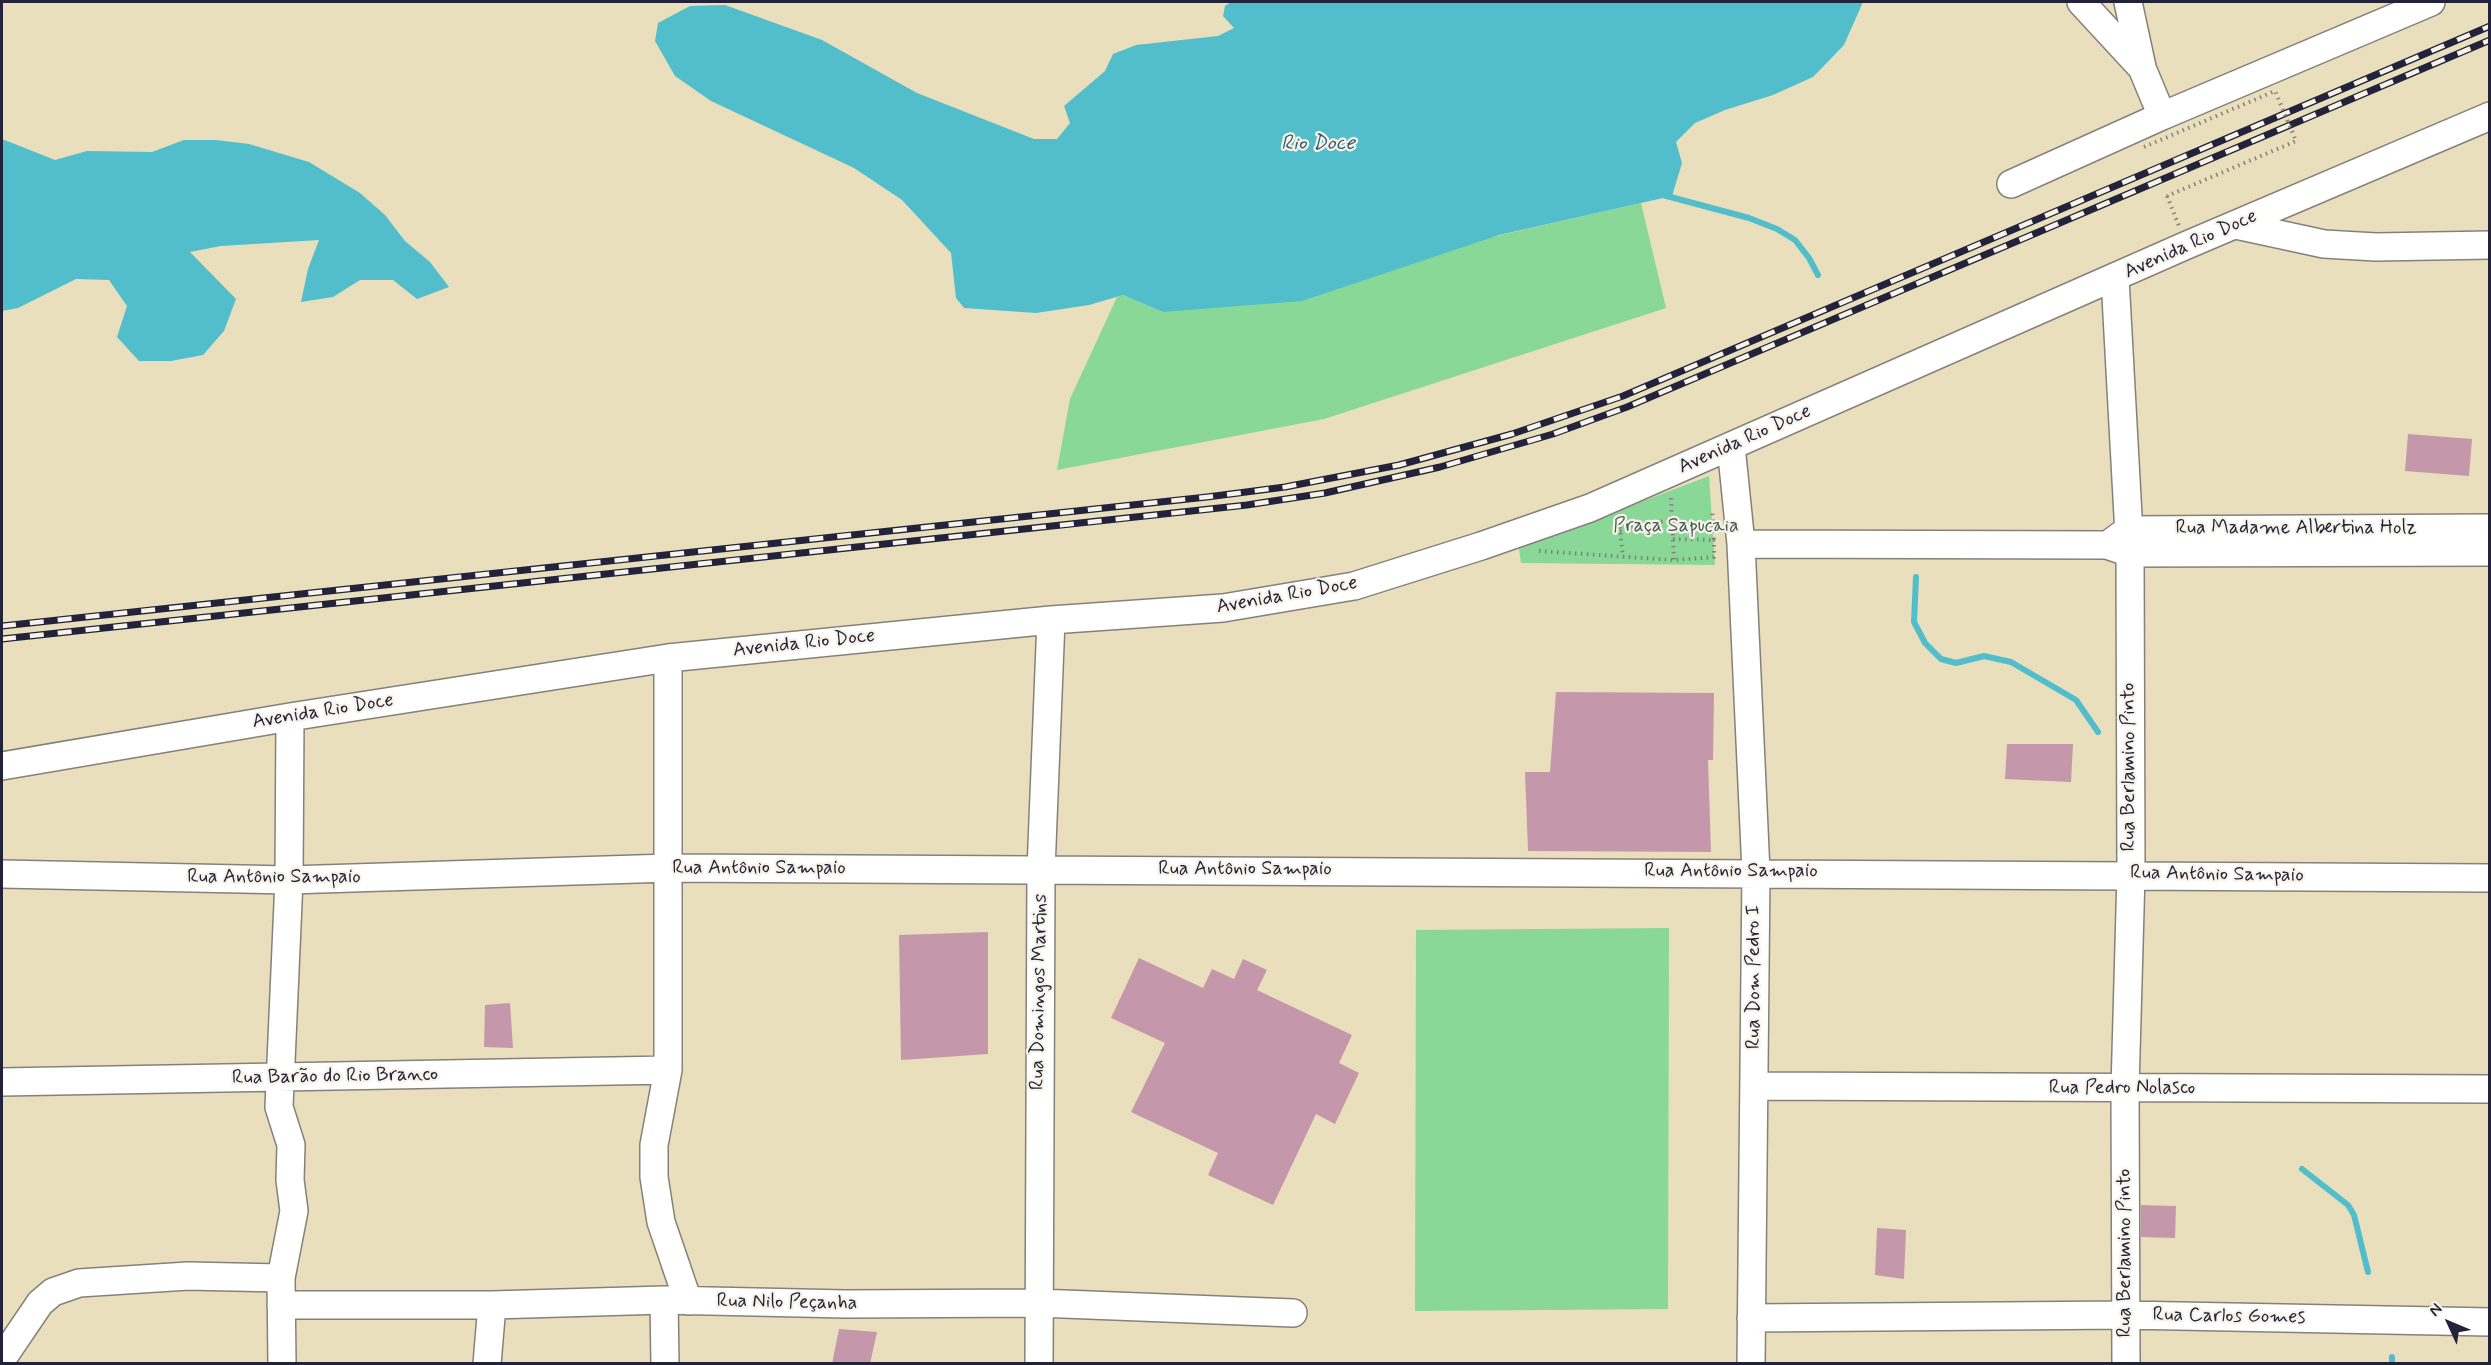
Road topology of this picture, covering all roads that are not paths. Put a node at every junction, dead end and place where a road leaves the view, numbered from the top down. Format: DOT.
graph roads {
  1 [pos="2081,2"];
  2 [pos="2128,2"];
  3 [pos="2414,5"];
  4 [pos="2142,68"];
  5 [pos="2162,116"];
  6 [pos="2490,116"];
  7 [pos="2011,184"];
  8 [pos="2236,225"];
  9 [pos="2490,244"];
  10 [pos="2115,278"];
  11 [pos="1731,446"];
  12 [pos="2490,528"];
  13 [pos="2122,543"];
  14 [pos="1741,544"];
  15 [pos="2490,552"];
  16 [pos="1051,620"];
  17 [pos="668,658"];
  18 [pos="291,717"];
  19 [pos="2,766"];
  20 [pos="669,868"];
  21 [pos="1041,870"];
  22 [pos="1756,873"];
  23 [pos="2,874"];
  24 [pos="2131,874"];
  25 [pos="2490,878"];
  26 [pos="289,880"];
  27 [pos="668,1070"];
  28 [pos="280,1077"];
  29 [pos="2,1082"];
  30 [pos="1755,1086"];
  31 [pos="2125,1089"];
  32 [pos="2490,1089"];
  33 [pos="281,1278"];
  34 [pos="676,1301"];
  35 [pos="1038,1303"];
  36 [pos="281,1305"];
  37 [pos="492,1305"];
  38 [pos="1293,1313"];
  39 [pos="2126,1315"];
  40 [pos="1752,1317"];
  41 [pos="2490,1322"];
  42 [pos="2,1359"];
  43 [pos="282,1364"];
  44 [pos="487,1364"];
  45 [pos="665,1364"];
  46 [pos="1039,1364"];
  47 [pos="1751,1364"];
  48 [pos="2126,1364"];
  1 -- 4 [label="street"];
  2 -- 4 [label="street"];
  3 -- 5 [label="street"];
  4 -- 5 [label="street"];
  5 -- 7 [label="street"];
  6 -- 8 [label="street, Avenida Rio Doce"];
  8 -- 9 [label="street"];
  8 -- 10 [label="street, Avenida Rio Doce"];
  10 -- 11 [label="street, Avenida Rio Doce"];
  10 -- 13 [label="street, Rua Berlamino Pinto"];
  11 -- 14 [label="street, Rua Dom Pedro I"];
  11 -- 16 [label="street, Avenida Rio Doce"];
  12 -- 13 [label="street, Rua Madame Albertina Holz"];
  13 -- 14 [label="street, Rua Madame Albertina Holz"];
  13 -- 15 [label="street, Rua Madame Albertina Holz"];
  13 -- 24 [label="street, Rua Berlamino Pinto"];
  14 -- 22 [label="street, Rua Dom Pedro I"];
  16 -- 17 [label="street, Avenida Rio Doce"];
  16 -- 21 [label="street, Rua Domingos Martins"];
  17 -- 18 [label="street, Avenida Rio Doce"];
  17 -- 20 [label="street"];
  18 -- 19 [label="street, Avenida Rio Doce"];
  18 -- 26 [label="street"];
  20 -- 21 [label="street, Rua Antônio Sampaio"];
  20 -- 26 [label="street, Rua Antônio Sampaio"];
  20 -- 27 [label="street"];
  21 -- 22 [label="street, Rua Antônio Sampaio"];
  21 -- 35 [label="street, Rua Domingos Martins"];
  22 -- 24 [label="street, Rua Antônio Sampaio"];
  22 -- 30 [label="street, Rua Dom Pedro I"];
  23 -- 26 [label="street, Rua Antônio Sampaio"];
  24 -- 25 [label="street, Rua Antônio Sampaio"];
  24 -- 31 [label="street, Rua Berlamino Pinto"];
  26 -- 28 [label="street"];
  27 -- 28 [label="street, Rua Barão do Rio Branco"];
  27 -- 34 [label="street"];
  28 -- 29 [label="street, Rua Barão do Rio Branco"];
  28 -- 33 [label="street"];
  30 -- 31 [label="street, Rua Pedro Nolasco"];
  30 -- 40 [label="street, Rua Dom Pedro I"];
  31 -- 32 [label="street, Rua Pedro Nolasco"];
  31 -- 39 [label="street, Rua Berlamino Pinto"];
  33 -- 36 [label="street"];
  33 -- 42 [label="street"];
  34 -- 35 [label="street, Rua Nilo Peçanha"];
  34 -- 37 [label="street, Rua Nilo Peçanha"];
  34 -- 45 [label="street"];
  35 -- 38 [label="street, Rua Nilo Peçanha"];
  35 -- 46 [label="street, Rua Domingos Martins"];
  36 -- 37 [label="street, Rua Nilo Peçanha"];
  36 -- 43 [label="street"];
  37 -- 44 [label="street"];
  39 -- 40 [label="street, Rua Carlos Gomes"];
  39 -- 41 [label="street, Rua Carlos Gomes"];
  39 -- 48 [label="street, Rua Berlamino Pinto"];
  40 -- 47 [label="street, Rua Dom Pedro I"];
}
